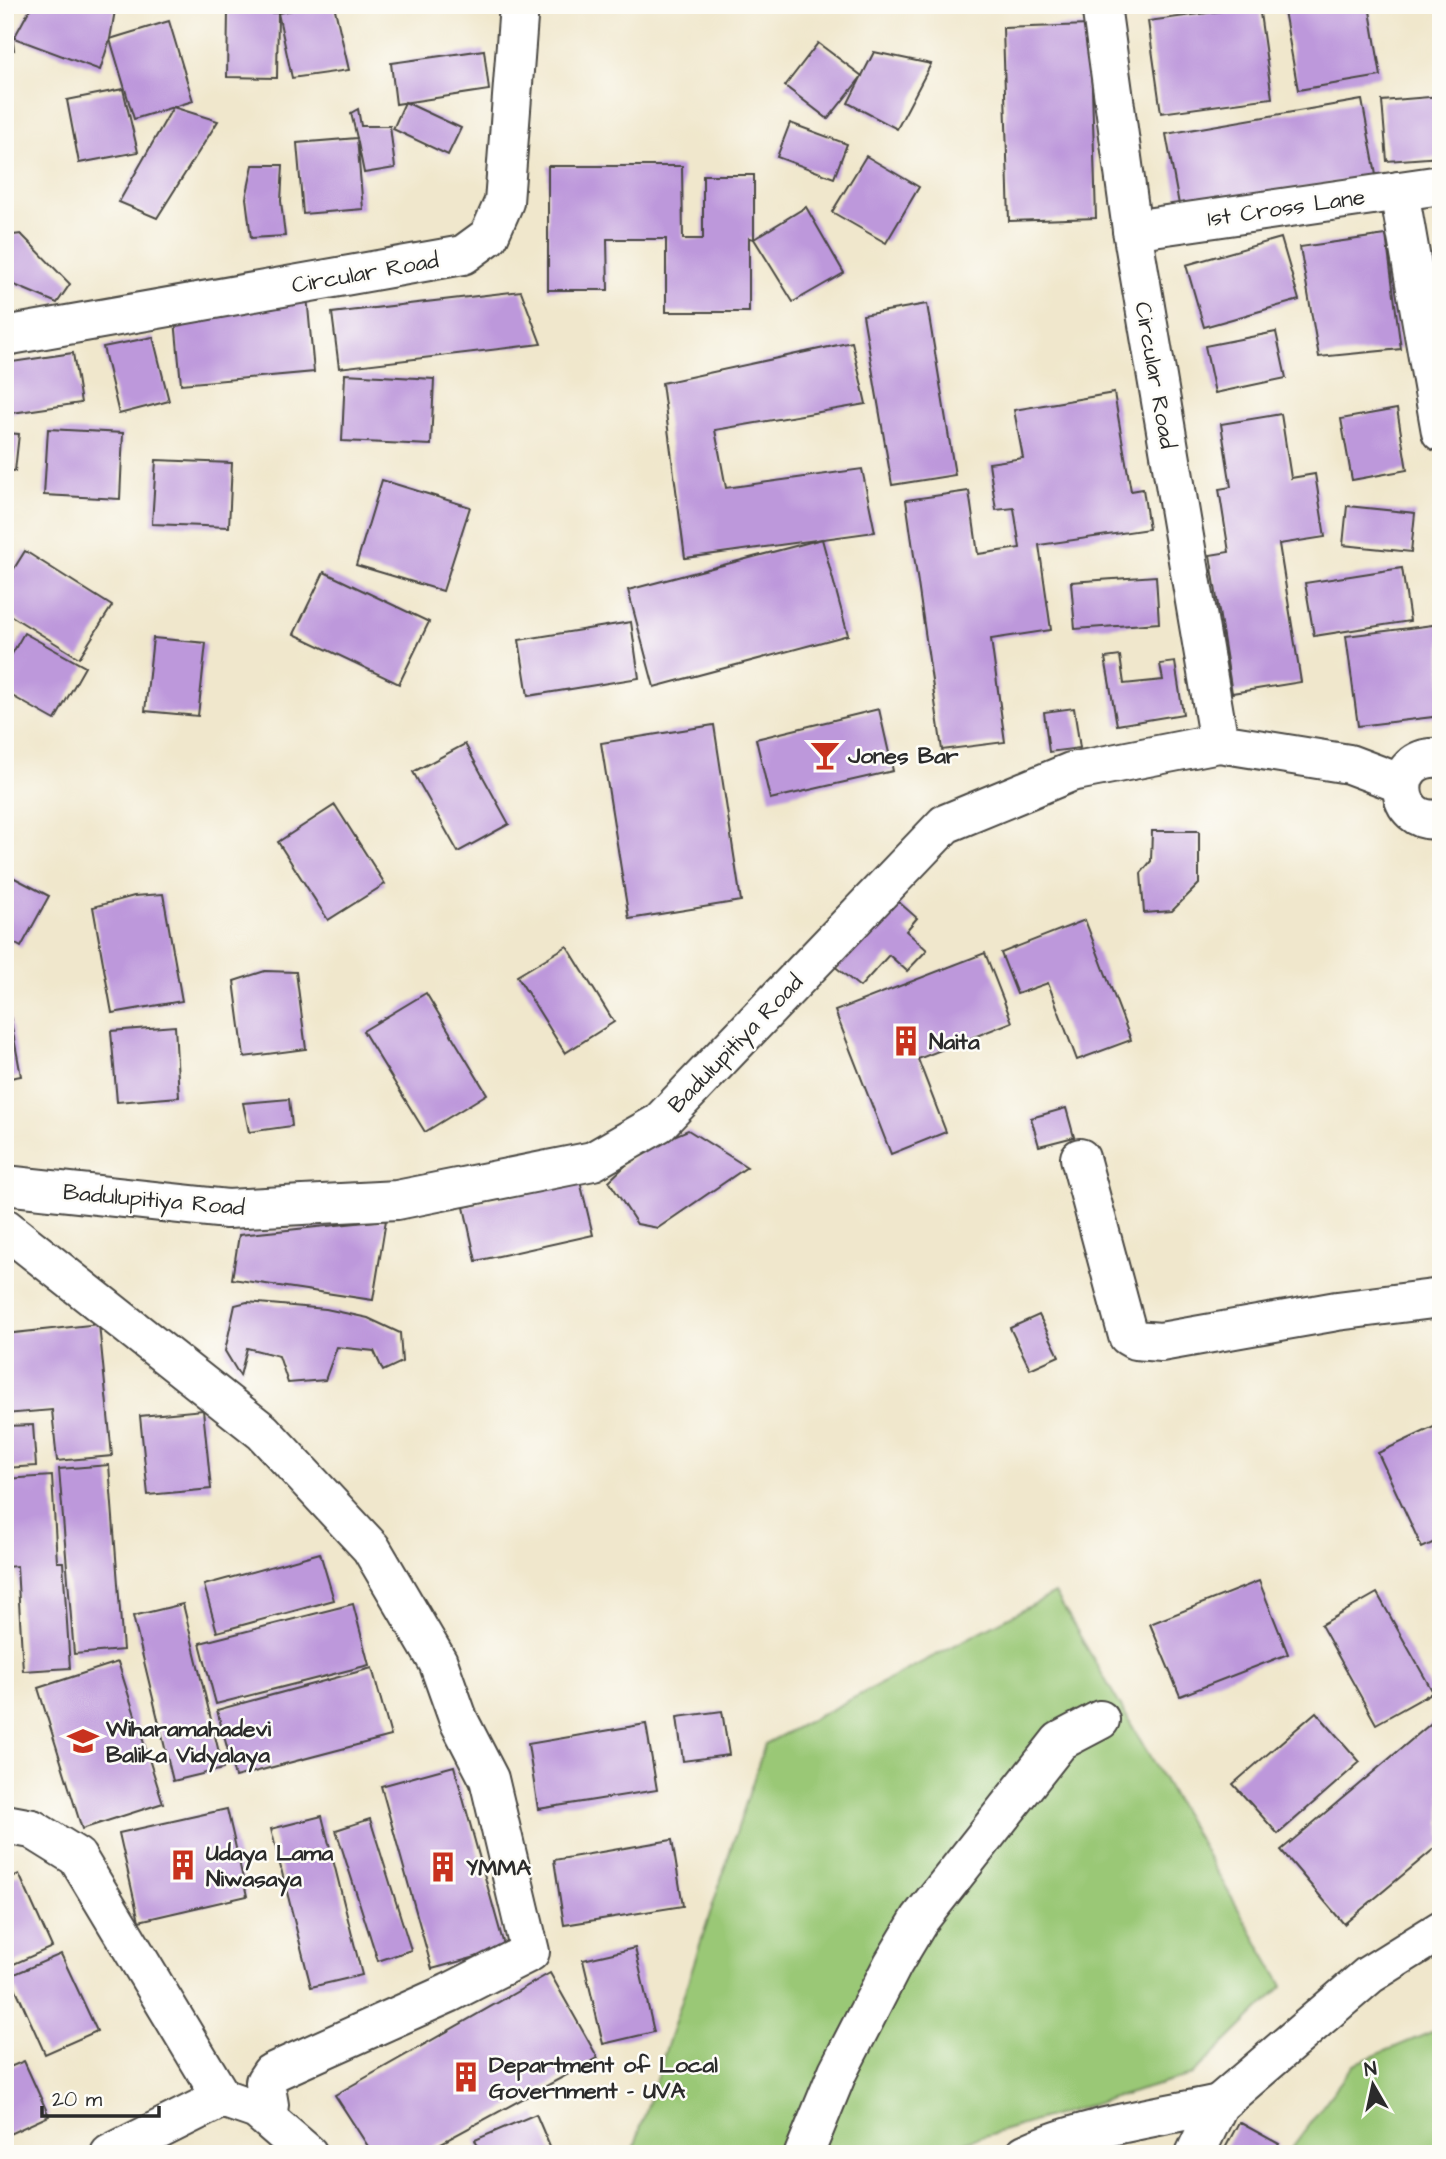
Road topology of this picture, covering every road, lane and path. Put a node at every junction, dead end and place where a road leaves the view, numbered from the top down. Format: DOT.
graph roads {
  1 [pos="519,5"];
  2 [pos="1101,5"];
  3 [pos="1441,185"];
  4 [pos="1399,191"];
  5 [pos="1132,230"];
  6 [pos="5,336"];
  7 [pos="1441,432"];
  8 [pos="1219,743"];
  9 [pos="1441,758"];
  10 [pos="1402,784"];
  11 [pos="1441,820"];
  12 [pos="1080,1158"];
  13 [pos="5,1185"];
  14 [pos="5,1228"];
  15 [pos="1441,1298"];
  16 [pos="1100,1720"];
  17 [pos="5,1824"];
  18 [pos="1441,1930"];
  19 [pos="222,2098"];
  20 [pos="1219,2104"];
  21 [pos="257,2110"];
  22 [pos="110,2154"];
  23 [pos="308,2154"];
  24 [pos="804,2154"];
  25 [pos="1025,2154"];
  26 [pos="1195,2154"];
  1 -- 6 [label="street, Circular Road"];
  2 -- 5 [label="street, Circular Road"];
  3 -- 4 [label="street, 1st Cross Lane"];
  4 -- 5 [label="street, 1st Cross Lane"];
  4 -- 7 [label="street"];
  5 -- 8 [label="street, Circular Road"];
  8 -- 10 [label="street, Badulupitiya Road"];
  8 -- 13 [label="street, Badulupitiya Road"];
  9 -- 10 [label="street"];
  10 -- 11 [label="street"];
  12 -- 15 [label="street"];
  14 -- 21 [label="street"];
  16 -- 24 [label="street"];
  17 -- 19 [label="street"];
  18 -- 20 [label="street"];
  19 -- 21 [label="street"];
  19 -- 22 [label="street"];
  20 -- 25 [label="street"];
  20 -- 26 [label="street"];
  21 -- 23 [label="street"];
}
